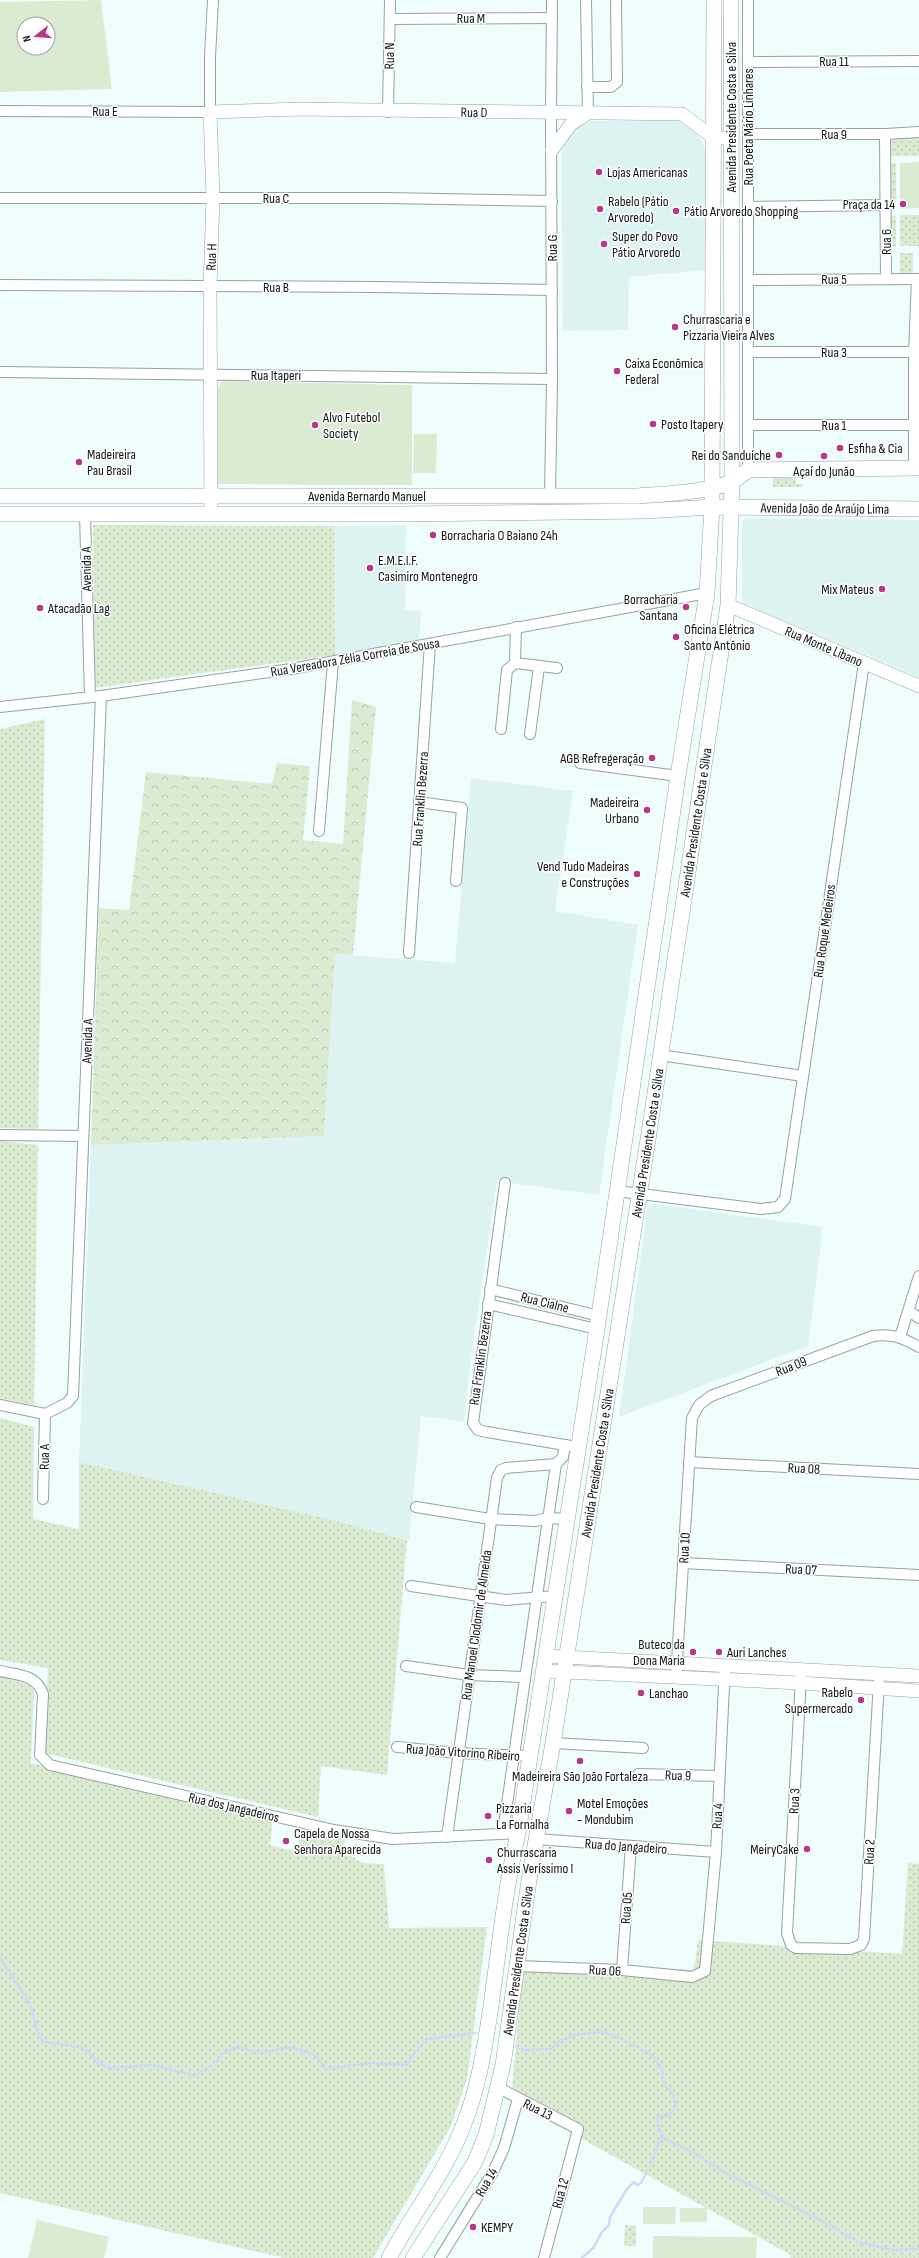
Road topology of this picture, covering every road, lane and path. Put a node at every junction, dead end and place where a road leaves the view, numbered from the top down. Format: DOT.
graph roads {
  1 [pos="213,0"];
  2 [pos="390,0"];
  3 [pos="552,0"];
  4 [pos="586,0"];
  5 [pos="616,0"];
  6 [pos="714,0"];
  7 [pos="731,0"];
  8 [pos="748,0"];
  9 [pos="552,18"];
  10 [pos="390,19"];
  11 [pos="919,61"];
  12 [pos="748,62"];
  13 [pos="587,87"];
  14 [pos="0,111"];
  15 [pos="210,112"];
  16 [pos="388,112"];
  17 [pos="551,113"];
  18 [pos="588,113"];
  19 [pos="919,132"];
  20 [pos="748,134"];
  21 [pos="885,134"];
  22 [pos="714,138"];
  23 [pos="731,138"];
  24 [pos="552,150"];
  25 [pos="0,198"];
  26 [pos="213,198"];
  27 [pos="552,201"];
  28 [pos="886,204"];
  29 [pos="748,207"];
  30 [pos="886,279"];
  31 [pos="918,279"];
  32 [pos="748,280"];
  33 [pos="0,285"];
  34 [pos="210,287"];
  35 [pos="552,290"];
  36 [pos="749,352"];
  37 [pos="916,352"];
  38 [pos="0,372"];
  39 [pos="210,375"];
  40 [pos="552,379"];
  41 [pos="748,425"];
  42 [pos="917,425"];
  43 [pos="916,468"];
  44 [pos="748,470"];
  45 [pos="732,482"];
  46 [pos="712,487"];
  47 [pos="211,494"];
  48 [pos="0,496"];
  49 [pos="550,496"];
  50 [pos="712,507"];
  51 [pos="731,507"];
  52 [pos="919,509"];
  53 [pos="0,514"];
  54 [pos="85,514"];
  55 [pos="211,514"];
  56 [pos="707,593"];
  57 [pos="728,605"];
  58 [pos="516,627"];
  59 [pos="430,644"];
  60 [pos="333,662"];
  61 [pos="864,662"];
  62 [pos="515,663"];
  63 [pos="539,667"];
  64 [pos="557,668"];
  65 [pos="694,671"];
  66 [pos="716,685"];
  67 [pos="919,686"];
  68 [pos="101,696"];
  69 [pos="90,697"];
  70 [pos="0,707"];
  71 [pos="687,717"];
  72 [pos="501,729"];
  73 [pos="530,734"];
  74 [pos="708,735"];
  75 [pos="580,762"];
  76 [pos="678,776"];
  77 [pos="419,802"];
  78 [pos="319,831"];
  79 [pos="456,881"];
  80 [pos="654,943"];
  81 [pos="676,946"];
  82 [pos="409,953"];
  83 [pos="660,1055"];
  84 [pos="803,1076"];
  85 [pos="0,1135"];
  86 [pos="83,1136"];
  87 [pos="505,1183"];
  88 [pos="617,1191"];
  89 [pos="638,1194"];
  90 [pos="919,1276"];
  91 [pos="490,1288"];
  92 [pos="488,1304"];
  93 [pos="909,1311"];
  94 [pos="919,1318"];
  95 [pos="598,1323"];
  96 [pos="900,1337"];
  97 [pos="919,1347"];
  98 [pos="0,1405"];
  99 [pos="45,1414"];
  100 [pos="692,1418"];
  101 [pos="572,1446"];
  102 [pos="689,1462"];
  103 [pos="556,1464"];
  104 [pos="919,1474"];
  105 [pos="43,1499"];
  106 [pos="416,1507"];
  107 [pos="589,1512"];
  108 [pos="568,1515"];
  109 [pos="549,1518"];
  110 [pos="490,1519"];
  111 [pos="565,1540"];
  112 [pos="584,1545"];
  113 [pos="683,1563"];
  114 [pos="919,1575"];
  115 [pos="410,1586"];
  116 [pos="481,1596"];
  117 [pos="555,1596"];
  118 [pos="538,1597"];
  119 [pos="677,1662"];
  120 [pos="545,1664"];
  121 [pos="566,1664"];
  122 [pos="725,1665"];
  123 [pos="406,1666"];
  124 [pos="0,1671"];
  125 [pos="469,1674"];
  126 [pos="879,1674"];
  127 [pos="801,1676"];
  128 [pos="919,1676"];
  129 [pos="524,1677"];
  130 [pos="676,1678"];
  131 [pos="724,1679"];
  132 [pos="878,1688"];
  133 [pos="919,1691"];
  134 [pos="553,1743"];
  135 [pos="397,1747"];
  136 [pos="643,1748"];
  137 [pos="459,1753"];
  138 [pos="512,1756"];
  139 [pos="530,1756"];
  140 [pos="638,1774"];
  141 [pos="719,1776"];
  142 [pos="503,1832"];
  143 [pos="518,1833"];
  144 [pos="447,1837"];
  145 [pos="536,1839"];
  146 [pos="631,1846"];
  147 [pos="716,1852"];
  148 [pos="508,1877"];
  149 [pos="529,1880"];
  150 [pos="505,1896"];
  151 [pos="527,1899"];
  152 [pos="787,1933"];
  153 [pos="517,1966"];
  154 [pos="622,1970"];
  155 [pos="692,1977"];
  156 [pos="499,2088"];
  157 [pos="518,2099"];
  158 [pos="578,2128"];
  159 [pos="389,2258"];
  160 [pos="413,2258"];
  161 [pos="440,2258"];
  162 [pos="544,2258"];
  1 -- 15 [label="street, Rua H"];
  2 -- 10 [label="street, Rua N"];
  3 -- 9 [label="street, Rua G"];
  4 -- 13 [label="street"];
  5 -- 13 [label="street"];
  6 -- 22 [label="main road, Avenida Presidente Costa e Silva"];
  7 -- 23 [label="main road, Avenida Presidente Costa e Silva"];
  8 -- 12 [label="street, Rua Poeta Mário Linhares"];
  9 -- 10 [label="street, Rua M"];
  9 -- 17 [label="street, Rua G"];
  10 -- 16 [label="street, Rua N"];
  11 -- 12 [label="street, Rua 11"];
  12 -- 20 [label="street, Rua Poeta Mário Linhares"];
  13 -- 18 [label="street"];
  14 -- 15 [label="street, Rua E"];
  15 -- 16 [label="street, Rua D"];
  15 -- 26 [label="street, Rua H"];
  16 -- 17 [label="street, Rua D"];
  17 -- 18 [label="street, Rua D"];
  17 -- 24 [label="street, Rua G"];
  18 -- 22 [label="street, Rua D"];
  18 -- 24 [label="street"];
  19 -- 21 [label="street, Rua 9"];
  20 -- 21 [label="street, Rua 9"];
  20 -- 29 [label="street, Rua Poeta Mário Linhares"];
  21 -- 28 [label="street, Rua 6"];
  22 -- 23 [label="street"];
  22 -- 46 [label="main road, Avenida Presidente Costa e Silva"];
  23 -- 45 [label="main road, Avenida Presidente Costa e Silva"];
  24 -- 27 [label="street, Rua G"];
  25 -- 26 [label="street, Rua C"];
  26 -- 27 [label="street, Rua C"];
  26 -- 34 [label="street, Rua H"];
  27 -- 35 [label="street, Rua G"];
  28 -- 29 [label="street"];
  28 -- 30 [label="street, Rua 6"];
  29 -- 32 [label="street, Rua Poeta Mário Linhares"];
  30 -- 31 [label="street, Rua 5"];
  30 -- 32 [label="street, Rua 5"];
  31 -- 37 [label="street"];
  32 -- 36 [label="street, Rua Poeta Mário Linhares"];
  33 -- 34 [label="street, Rua B"];
  34 -- 35 [label="street, Rua B"];
  34 -- 39 [label="street, Rua H"];
  35 -- 40 [label="street, Rua G"];
  36 -- 37 [label="street, Rua 3"];
  36 -- 41 [label="street, Rua Poeta Mário Linhares"];
  37 -- 42 [label="street"];
  38 -- 39 [label="street, Rua Itaperi"];
  39 -- 40 [label="street, Rua Itaperi"];
  39 -- 47 [label="street, Rua H"];
  40 -- 49 [label="street, Rua G"];
  41 -- 42 [label="street, Rua 1"];
  41 -- 44 [label="street, Rua Poeta Mário Linhares"];
  42 -- 43 [label="street"];
  43 -- 44 [label="main road"];
  44 -- 45 [label="main road"];
  45 -- 46 [label="main road, Avenida Bernardo Manuel"];
  45 -- 51 [label="main road, Avenida Presidente Costa e Silva"];
  46 -- 49 [label="main road, Avenida Bernardo Manuel"];
  46 -- 50 [label="main road, Avenida Presidente Costa e Silva"];
  47 -- 48 [label="main road, Avenida Bernardo Manuel"];
  47 -- 49 [label="main road, Avenida Bernardo Manuel"];
  47 -- 55 [label="street, Rua H"];
  50 -- 51 [label="main road, Avenida Bernardo Manuel"];
  50 -- 55 [label="main road, Avenida Bernardo Manuel"];
  50 -- 56 [label="main road, Avenida Presidente Costa e Silva"];
  51 -- 52 [label="main road, Avenida João de Araújo Lima"];
  51 -- 57 [label="main road, Avenida Presidente Costa e Silva"];
  53 -- 54 [label="main road, Avenida Bernardo Manuel"];
  54 -- 55 [label="main road, Avenida Bernardo Manuel"];
  54 -- 69 [label="street, Avenida A"];
  56 -- 58 [label="street, Rua Vereadora Zélia Correia de Sousa"];
  56 -- 65 [label="main road, Avenida Presidente Costa e Silva"];
  57 -- 61 [label="street, Rua Monte Líbano"];
  57 -- 66 [label="main road, Avenida Presidente Costa e Silva"];
  58 -- 59 [label="street, Rua Vereadora Zélia Correia de Sousa"];
  58 -- 62 [label="street"];
  59 -- 60 [label="street, Rua Vereadora Zélia Correia de Sousa"];
  59 -- 77 [label="street, Rua Franklin Bezerra"];
  60 -- 68 [label="street, Rua Vereadora Zélia Correia de Sousa"];
  60 -- 78 [label="street"];
  61 -- 67 [label="street, Rua Monte Líbano"];
  61 -- 84 [label="street, Rua Roque Medeiros"];
  62 -- 63 [label="street"];
  62 -- 72 [label="street"];
  63 -- 64 [label="street"];
  63 -- 73 [label="street"];
  65 -- 66 [label="main road"];
  65 -- 71 [label="main road, Avenida Presidente Costa e Silva"];
  66 -- 74 [label="main road, Avenida Presidente Costa e Silva"];
  68 -- 69 [label="street, Rua Vereadora Zélia Correia de Sousa"];
  68 -- 86 [label="street, Avenida A"];
  69 -- 70 [label="street, Rua Vereadora Zélia Correia de Sousa"];
  71 -- 74 [label="main road"];
  71 -- 76 [label="main road, Avenida Presidente Costa e Silva"];
  74 -- 81 [label="main road, Avenida Presidente Costa e Silva"];
  75 -- 76 [label="street"];
  76 -- 80 [label="main road, Avenida Presidente Costa e Silva"];
  77 -- 79 [label="street"];
  77 -- 82 [label="street, Rua Franklin Bezerra"];
  80 -- 81 [label="main road"];
  80 -- 88 [label="main road, Avenida Presidente Costa e Silva"];
  81 -- 83 [label="main road, Avenida Presidente Costa e Silva"];
  83 -- 84 [label="street"];
  83 -- 89 [label="main road, Avenida Presidente Costa e Silva"];
  84 -- 89 [label="street, Rua Roque Medeiros"];
  85 -- 86 [label="street"];
  86 -- 99 [label="street, Avenida A"];
  87 -- 91 [label="street, Rua Franklin Bezerra"];
  88 -- 89 [label="street"];
  88 -- 95 [label="main road, Avenida Presidente Costa e Silva"];
  89 -- 107 [label="main road, Avenida Presidente Costa e Silva"];
  90 -- 93 [label="street"];
  91 -- 92 [label="street, Rua Franklin Bezerra"];
  91 -- 95 [label="street, Rua Cialne"];
  92 -- 95 [label="street, Rua Cialne"];
  92 -- 101 [label="street, Rua Franklin Bezerra"];
  93 -- 94 [label="street"];
  93 -- 96 [label="street"];
  95 -- 101 [label="main road, Avenida Presidente Costa e Silva"];
  96 -- 97 [label="street, Rua 09"];
  96 -- 100 [label="street, Rua 09"];
  98 -- 99 [label="street"];
  99 -- 105 [label="street, Rua A"];
  100 -- 102 [label="street, Rua 10"];
  101 -- 103 [label="street"];
  101 -- 108 [label="main road, Avenida Presidente Costa e Silva"];
  102 -- 104 [label="street, Rua 08"];
  102 -- 113 [label="street, Rua 10"];
  103 -- 109 [label="street"];
  103 -- 110 [label="street, Rua Manoel Clodomir de Almeida"];
  106 -- 110 [label="street"];
  107 -- 108 [label="main road"];
  107 -- 112 [label="main road, Avenida Presidente Costa e Silva"];
  108 -- 109 [label="street"];
  108 -- 111 [label="main road, Avenida Presidente Costa e Silva"];
  109 -- 110 [label="street"];
  109 -- 118 [label="street"];
  110 -- 116 [label="street, Rua Manoel Clodomir de Almeida"];
  111 -- 112 [label="main road"];
  111 -- 117 [label="main road, Avenida Presidente Costa e Silva"];
  112 -- 121 [label="main road, Avenida Presidente Costa e Silva"];
  113 -- 114 [label="street, Rua 07"];
  113 -- 119 [label="street, Rua 10"];
  115 -- 116 [label="street"];
  116 -- 118 [label="street"];
  116 -- 125 [label="street, Rua Manoel Clodomir de Almeida"];
  117 -- 118 [label="street"];
  117 -- 120 [label="main road, Avenida Presidente Costa e Silva"];
  118 -- 129 [label="street"];
  119 -- 121 [label="street"];
  119 -- 122 [label="street"];
  119 -- 130 [label="street, Rua 10"];
  120 -- 121 [label="street"];
  120 -- 139 [label="main road, Avenida Presidente Costa e Silva"];
  121 -- 130 [label="street"];
  121 -- 134 [label="main road, Avenida Presidente Costa e Silva"];
  122 -- 127 [label="street"];
  122 -- 131 [label="street, Rua 4"];
  123 -- 125 [label="street"];
  124 -- 144 [label="street, Rua dos Jangadeiros"];
  125 -- 129 [label="street"];
  125 -- 137 [label="street, Rua Manoel Clodomir de Almeida"];
  126 -- 127 [label="street"];
  126 -- 128 [label="street"];
  126 -- 132 [label="street, Rua 2"];
  127 -- 131 [label="street"];
  127 -- 132 [label="street"];
  127 -- 152 [label="street, Rua 3"];
  129 -- 138 [label="street"];
  130 -- 131 [label="street"];
  131 -- 141 [label="street, Rua 4"];
  132 -- 133 [label="street"];
  132 -- 152 [label="street, Rua 2"];
  134 -- 136 [label="street"];
  134 -- 145 [label="main road, Avenida Presidente Costa e Silva"];
  135 -- 137 [label="street, Rua João Vitorino Ribeiro"];
  137 -- 138 [label="street, Rua João Vitorino Ribeiro"];
  137 -- 144 [label="street, Rua Manoel Clodomir de Almeida"];
  138 -- 139 [label="street, Rua João Vitorino Ribeiro"];
  138 -- 142 [label="street"];
  139 -- 143 [label="main road, Avenida Presidente Costa e Silva"];
  140 -- 141 [label="street, Rua 9"];
  141 -- 147 [label="street, Rua 4"];
  142 -- 143 [label="street, Rua dos Jangadeiros"];
  142 -- 144 [label="street, Rua dos Jangadeiros"];
  143 -- 148 [label="main road, Avenida Presidente Costa e Silva"];
  145 -- 146 [label="street, Rua do Jangadeiro"];
  145 -- 149 [label="main road, Avenida Presidente Costa e Silva"];
  146 -- 147 [label="street, Rua do Jangadeiro"];
  146 -- 154 [label="street, Rua 05"];
  147 -- 155 [label="street, Rua 4"];
  148 -- 149 [label="main road"];
  148 -- 150 [label="main road, Avenida Presidente Costa e Silva"];
  149 -- 151 [label="main road, Avenida Presidente Costa e Silva"];
  150 -- 151 [label="main road"];
  150 -- 159 [label="main road, Avenida Presidente Costa e Silva"];
  151 -- 153 [label="main road, Avenida Presidente Costa e Silva"];
  153 -- 154 [label="street, Rua 06"];
  153 -- 156 [label="main road, Avenida Presidente Costa e Silva"];
  154 -- 155 [label="street, Rua 06"];
  156 -- 157 [label="street, Rua 13"];
  156 -- 160 [label="main road, Avenida Presidente Costa e Silva"];
  157 -- 158 [label="street, Rua 13"];
  157 -- 161 [label="street, Rua 14"];
  158 -- 162 [label="street, Rua 12"];
}
